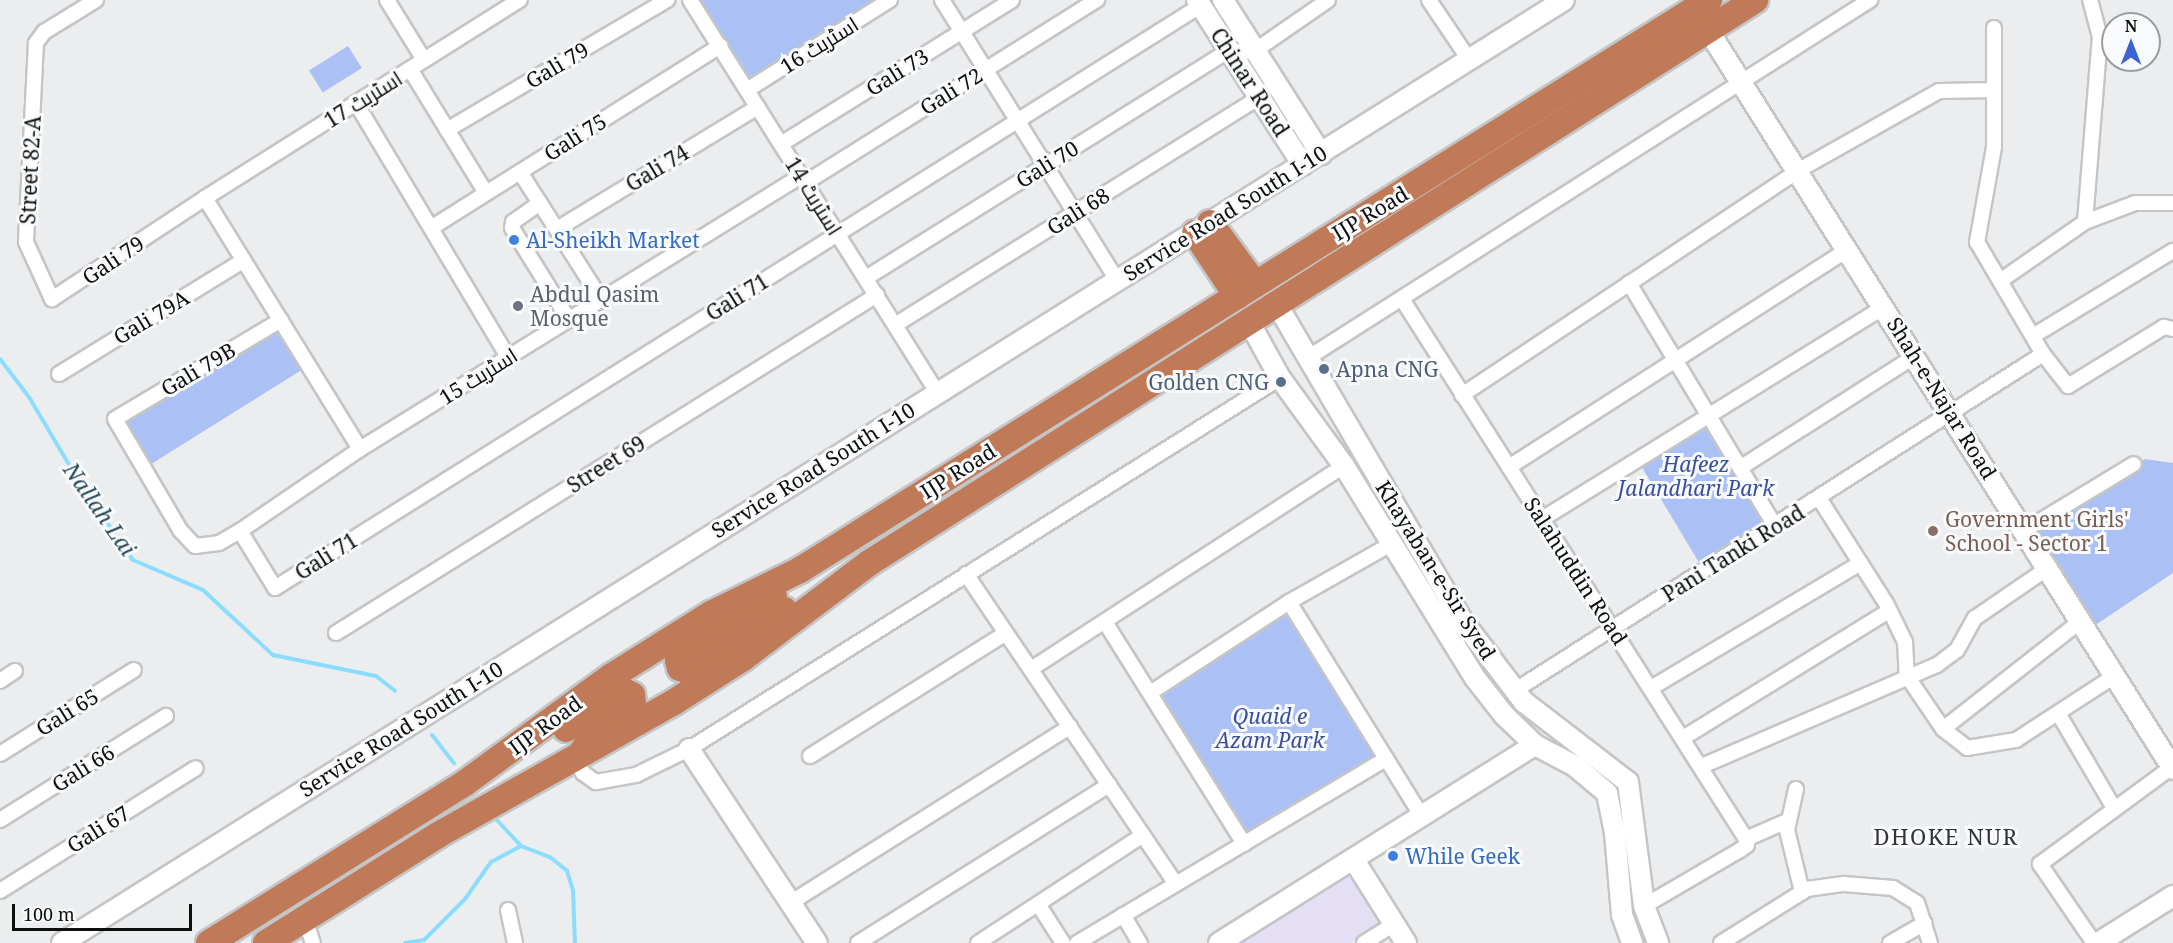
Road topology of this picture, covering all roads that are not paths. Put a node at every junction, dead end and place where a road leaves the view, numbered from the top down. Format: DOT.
graph roads {
  1 [pos="96,0"];
  2 [pos="387,0"];
  3 [pos="520,0"];
  4 [pos="667,0"];
  5 [pos="690,0"];
  6 [pos="890,0"];
  7 [pos="942,0"];
  8 [pos="1012,0"];
  9 [pos="1097,0"];
  10 [pos="1223,0"];
  11 [pos="1328,0"];
  12 [pos="1429,0"];
  13 [pos="1564,0"];
  14 [pos="1709,0"];
  15 [pos="1755,0"];
  16 [pos="1870,0"];
  17 [pos="2090,0"];
  18 [pos="1199,3"];
  19 [pos="1994,28"];
  20 [pos="1708,30"];
  21 [pos="962,32"];
  22 [pos="720,46"];
  23 [pos="1228,51"];
  24 [pos="1253,52"];
  25 [pos="424,60"];
  26 [pos="1470,61"];
  27 [pos="410,69"];
  28 [pos="986,70"];
  29 [pos="1744,84"];
  30 [pos="747,90"];
  31 [pos="1994,90"];
  32 [pos="1260,97"];
  33 [pos="356,103"];
  34 [pos="758,107"];
  35 [pos="1017,120"];
  36 [pos="447,130"];
  37 [pos="782,144"];
  38 [pos="1321,154"];
  39 [pos="1046,165"];
  40 [pos="1303,165"];
  41 [pos="1798,170"];
  42 [pos="520,172"];
  43 [pos="803,179"];
  44 [pos="486,193"];
  45 [pos="205,198"];
  46 [pos="540,203"];
  47 [pos="2173,203"];
  48 [pos="1076,212"];
  49 [pos="2085,222"];
  50 [pos="431,228"];
  51 [pos="1203,228"];
  52 [pos="557,229"];
  53 [pos="837,233"];
  54 [pos="1848,249"];
  55 [pos="2173,251"];
  56 [pos="244,260"];
  57 [pos="866,278"];
  58 [pos="1117,280"];
  59 [pos="2000,281"];
  60 [pos="1629,283"];
  61 [pos="1246,290"];
  62 [pos="877,295"];
  63 [pos="49,299"];
  64 [pos="601,299"];
  65 [pos="1402,299"];
  66 [pos="1276,303"];
  67 [pos="1884,307"];
  68 [pos="281,320"];
  69 [pos="569,320"];
  70 [pos="1248,320"];
  71 [pos="895,325"];
  72 [pos="2173,329"];
  73 [pos="2033,336"];
  74 [pos="2043,354"];
  75 [pos="508,357"];
  76 [pos="1916,357"];
  77 [pos="1305,359"];
  78 [pos="1675,360"];
  79 [pos="59,374"];
  80 [pos="1281,375"];
  81 [pos="937,392"];
  82 [pos="1462,395"];
  83 [pos="1952,414"];
  84 [pos="1709,416"];
  85 [pos="360,449"];
  86 [pos="2134,464"];
  87 [pos="1344,466"];
  88 [pos="1509,467"];
  89 [pos="1740,468"];
  90 [pos="1819,498"];
  91 [pos="1542,519"];
  92 [pos="1775,526"];
  93 [pos="2025,530"];
  94 [pos="240,531"];
  95 [pos="219,543"];
  96 [pos="1393,543"];
  97 [pos="1861,563"];
  98 [pos="2048,568"];
  99 [pos="800,570"];
  100 [pos="966,574"];
  101 [pos="814,602"];
  102 [pos="1289,602"];
  103 [pos="1889,611"];
  104 [pos="2082,620"];
  105 [pos="1105,622"];
  106 [pos="1613,629"];
  107 [pos="336,633"];
  108 [pos="1006,633"];
  109 [pos="1030,669"];
  110 [pos="134,670"];
  111 [pos="15,671"];
  112 [pos="2116,675"];
  113 [pos="1907,676"];
  114 [pos="0,681"];
  115 [pos="1651,688"];
  116 [pos="1514,691"];
  117 [pos="1150,693"];
  118 [pos="2058,713"];
  119 [pos="166,717"];
  120 [pos="1070,727"];
  121 [pos="1943,729"];
  122 [pos="1683,738"];
  123 [pos="1535,745"];
  124 [pos="513,747"];
  125 [pos="689,749"];
  126 [pos="0,754"];
  127 [pos="810,756"];
  128 [pos="1386,759"];
  129 [pos="576,761"];
  130 [pos="2172,764"];
  131 [pos="1702,766"];
  132 [pos="196,768"];
  133 [pos="1109,785"];
  134 [pos="1796,789"];
  135 [pos="2114,808"];
  136 [pos="1423,818"];
  137 [pos="0,820"];
  138 [pos="1787,821"];
  139 [pos="1143,835"];
  140 [pos="1746,842"];
  141 [pos="1244,844"];
  142 [pos="1354,860"];
  143 [pos="1176,884"];
  144 [pos="0,891"];
  145 [pos="1802,892"];
  146 [pos="2173,896"];
  147 [pos="790,903"];
  148 [pos="1038,904"];
  149 [pos="1644,906"];
  150 [pos="508,910"];
  151 [pos="1123,915"];
  152 [pos="305,918"];
  153 [pos="1925,923"];
  154 [pos="1394,924"];
  155 [pos="62,943"];
  156 [pos="209,943"];
  157 [pos="266,943"];
  158 [pos="313,943"];
  159 [pos="515,943"];
  160 [pos="817,943"];
  161 [pos="858,943"];
  162 [pos="978,943"];
  163 [pos="1063,943"];
  164 [pos="1077,943"];
  165 [pos="1140,943"];
  166 [pos="1219,943"];
  167 [pos="1364,943"];
  168 [pos="1406,943"];
  169 [pos="1632,943"];
  170 [pos="1658,943"];
  171 [pos="1721,943"];
  172 [pos="1890,943"];
  173 [pos="1930,943"];
  174 [pos="2096,943"];
  1 -- 63 [label="street, Street 82-A"];
  2 -- 25 [label="street"];
  3 -- 25 [label="street, اسٹریٹ 17"];
  4 -- 36 [label="street, Gali 79"];
  5 -- 22 [label="street, اسٹریٹ 14"];
  6 -- 30 [label="street, اسٹریٹ 16"];
  7 -- 21 [label="street"];
  8 -- 21 [label="street, Gali 73"];
  9 -- 28 [label="street, Gali 72"];
  10 -- 24 [label="main road, Chinar Road"];
  11 -- 24 [label="street"];
  12 -- 26 [label="street"];
  13 -- 26 [label="main road, Service Road South I-10"];
  14 -- 61 [label="highway, IJP Road"];
  15 -- 20 [label="highway, IJP Road"];
  16 -- 29 [label="street"];
  17 -- 49 [label="street"];
  18 -- 23 [label="main road, Chinar Road"];
  18 -- 35 [label="street, Gali 71"];
  19 -- 31 [label="street"];
  20 -- 29 [label="main road, Shah-e-Najar Road"];
  20 -- 66 [label="highway, IJP Road"];
  21 -- 28 [label="street"];
  21 -- 37 [label="street, Gali 73"];
  22 -- 30 [label="street, اسٹریٹ 14"];
  22 -- 42 [label="street, Gali 75"];
  23 -- 24 [label="street"];
  23 -- 32 [label="main road, Chinar Road"];
  23 -- 39 [label="street, Gali 70"];
  24 -- 38 [label="main road, Chinar Road"];
  25 -- 27 [label="street, اسٹریٹ 17"];
  26 -- 38 [label="main road, Service Road South I-10"];
  27 -- 33 [label="street, اسٹریٹ 17"];
  27 -- 36 [label="street"];
  28 -- 35 [label="street"];
  28 -- 43 [label="street, Gali 72"];
  29 -- 41 [label="main road, Shah-e-Najar Road"];
  29 -- 65 [label="street"];
  30 -- 34 [label="street, اسٹریٹ 14"];
  31 -- 41 [label="street"];
  31 -- 59 [label="street"];
  32 -- 40 [label="main road, Chinar Road"];
  32 -- 48 [label="street, Gali 68"];
  33 -- 45 [label="street, اسٹریٹ 17"];
  33 -- 50 [label="street"];
  34 -- 37 [label="street, اسٹریٹ 14"];
  34 -- 52 [label="street, Gali 74"];
  35 -- 39 [label="street"];
  35 -- 53 [label="street, Gali 71"];
  36 -- 44 [label="street"];
  37 -- 43 [label="street, اسٹریٹ 14"];
  38 -- 40 [label="main road, Service Road South I-10"];
  39 -- 48 [label="street"];
  39 -- 57 [label="street, Gali 70"];
  40 -- 51 [label="main road, Service Road South I-10"];
  41 -- 54 [label="main road, Shah-e-Najar Road"];
  41 -- 60 [label="street"];
  42 -- 44 [label="street, Gali 75"];
  42 -- 46 [label="street"];
  43 -- 53 [label="street, اسٹریٹ 14"];
  43 -- 64 [label="street, اسٹریٹ 15"];
  44 -- 50 [label="street, Gali 75"];
  45 -- 56 [label="street"];
  45 -- 63 [label="street, Gali 79"];
  46 -- 52 [label="street"];
  46 -- 69 [label="street"];
  47 -- 49 [label="street"];
  48 -- 58 [label="street"];
  48 -- 71 [label="street, Gali 68"];
  49 -- 59 [label="street"];
  50 -- 75 [label="street"];
  51 -- 58 [label="main road, Service Road South I-10"];
  51 -- 61 [label="highway"];
  52 -- 64 [label="street"];
  53 -- 57 [label="street, اسٹریٹ 14"];
  53 -- 94 [label="street, Gali 71"];
  54 -- 67 [label="main road, Shah-e-Najar Road"];
  54 -- 78 [label="street"];
  55 -- 73 [label="street"];
  56 -- 68 [label="street"];
  56 -- 79 [label="street, Gali 79A"];
  57 -- 62 [label="street, اسٹریٹ 14"];
  58 -- 81 [label="main road, Service Road South I-10"];
  59 -- 73 [label="street"];
  60 -- 78 [label="street"];
  60 -- 82 [label="street"];
  61 -- 99 [label="highway, IJP Road"];
  62 -- 71 [label="street, اسٹریٹ 14"];
  62 -- 107 [label="street, Street 69"];
  64 -- 69 [label="street, اسٹریٹ 15"];
  65 -- 77 [label="street"];
  65 -- 82 [label="street, Salahuddin Road"];
  66 -- 70 [label="highway, IJP Road"];
  66 -- 77 [label="main road, Khayaban-e-Sir Syed"];
  67 -- 76 [label="main road, Shah-e-Najar Road"];
  67 -- 84 [label="street"];
  68 -- 85 [label="street"];
  68 -- 95 [label="street, Gali 79B"];
  69 -- 75 [label="street, اسٹریٹ 15"];
  70 -- 80 [label="main road, Khayaban-e-Sir Syed"];
  70 -- 101 [label="highway, IJP Road"];
  71 -- 81 [label="street, اسٹریٹ 14"];
  72 -- 74 [label="street"];
  73 -- 74 [label="street"];
  74 -- 83 [label="street, Pani Tanki Road"];
  75 -- 85 [label="street, اسٹریٹ 15"];
  76 -- 83 [label="main road, Shah-e-Najar Road"];
  76 -- 89 [label="street"];
  77 -- 80 [label="main road"];
  77 -- 80 [label="main road"];
  77 -- 116 [label="main road, Khayaban-e-Sir Syed"];
  78 -- 84 [label="street"];
  78 -- 88 [label="street"];
  80 -- 87 [label="main road, Khayaban-e-Sir Syed"];
  80 -- 100 [label="street"];
  81 -- 155 [label="main road, Service Road South I-10"];
  82 -- 88 [label="street, Salahuddin Road"];
  83 -- 90 [label="street, Pani Tanki Road"];
  83 -- 93 [label="main road, Shah-e-Najar Road"];
  84 -- 89 [label="street"];
  84 -- 91 [label="street"];
  85 -- 94 [label="street, اسٹریٹ 15"];
  86 -- 93 [label="street"];
  87 -- 96 [label="main road, Khayaban-e-Sir Syed"];
  87 -- 105 [label="street"];
  88 -- 91 [label="street, Salahuddin Road"];
  89 -- 92 [label="street"];
  90 -- 92 [label="street, Pani Tanki Road"];
  90 -- 97 [label="street"];
  91 -- 106 [label="street, Salahuddin Road"];
  92 -- 106 [label="street, Pani Tanki Road"];
  93 -- 98 [label="main road, Shah-e-Najar Road"];
  94 -- 95 [label="street, اسٹریٹ 15"];
  96 -- 102 [label="street"];
  96 -- 123 [label="main road, Khayaban-e-Sir Syed"];
  97 -- 103 [label="street"];
  97 -- 115 [label="street"];
  98 -- 104 [label="main road, Shah-e-Najar Road"];
  98 -- 113 [label="street"];
  99 -- 101 [label="highway"];
  99 -- 124 [label="highway, IJP Road"];
  100 -- 108 [label="street"];
  100 -- 125 [label="street"];
  101 -- 129 [label="highway, IJP Road"];
  102 -- 117 [label="street"];
  102 -- 128 [label="street"];
  103 -- 113 [label="street"];
  103 -- 122 [label="street"];
  104 -- 112 [label="main road, Shah-e-Najar Road"];
  104 -- 121 [label="street"];
  105 -- 109 [label="street"];
  105 -- 117 [label="street"];
  106 -- 115 [label="street, Salahuddin Road"];
  106 -- 116 [label="street, Pani Tanki Road"];
  108 -- 109 [label="street"];
  108 -- 127 [label="street"];
  109 -- 120 [label="street"];
  110 -- 126 [label="street, Gali 65"];
  111 -- 114 [label="street"];
  112 -- 118 [label="street"];
  112 -- 130 [label="main road, Shah-e-Najar Road"];
  113 -- 121 [label="street"];
  113 -- 131 [label="street"];
  115 -- 122 [label="street, Salahuddin Road"];
  116 -- 149 [label="main road, Khayaban-e-Sir Syed"];
  117 -- 141 [label="street"];
  118 -- 121 [label="street"];
  118 -- 135 [label="street"];
  119 -- 137 [label="street, Gali 66"];
  120 -- 133 [label="street"];
  120 -- 147 [label="street"];
  122 -- 131 [label="street, Salahuddin Road"];
  123 -- 136 [label="main road"];
  123 -- 169 [label="main road, Khayaban-e-Sir Syed"];
  124 -- 129 [label="highway"];
  124 -- 156 [label="highway, IJP Road"];
  125 -- 129 [label="street"];
  125 -- 147 [label="main road"];
  128 -- 136 [label="street"];
  128 -- 141 [label="street"];
  129 -- 152 [label="highway, IJP Road"];
  130 -- 135 [label="street"];
  131 -- 140 [label="street, Salahuddin Road"];
  132 -- 144 [label="street, Gali 67"];
  133 -- 139 [label="street"];
  133 -- 161 [label="street"];
  134 -- 138 [label="street"];
  135 -- 174 [label="street"];
  136 -- 142 [label="main road"];
  138 -- 140 [label="street"];
  138 -- 145 [label="street"];
  139 -- 143 [label="street"];
  139 -- 148 [label="street"];
  140 -- 149 [label="street"];
  141 -- 143 [label="street"];
  142 -- 154 [label="main road"];
  142 -- 166 [label="main road"];
  143 -- 151 [label="street"];
  145 -- 153 [label="street"];
  145 -- 171 [label="street"];
  146 -- 174 [label="main road"];
  147 -- 160 [label="main road"];
  148 -- 162 [label="street"];
  148 -- 163 [label="street"];
  149 -- 170 [label="main road, Khayaban-e-Sir Syed"];
  150 -- 159 [label="street"];
  151 -- 164 [label="street"];
  151 -- 165 [label="street"];
  152 -- 157 [label="highway, IJP Road"];
  152 -- 158 [label="street"];
  153 -- 172 [label="street"];
  153 -- 173 [label="street"];
  154 -- 167 [label="street"];
  154 -- 168 [label="main road"];
}
